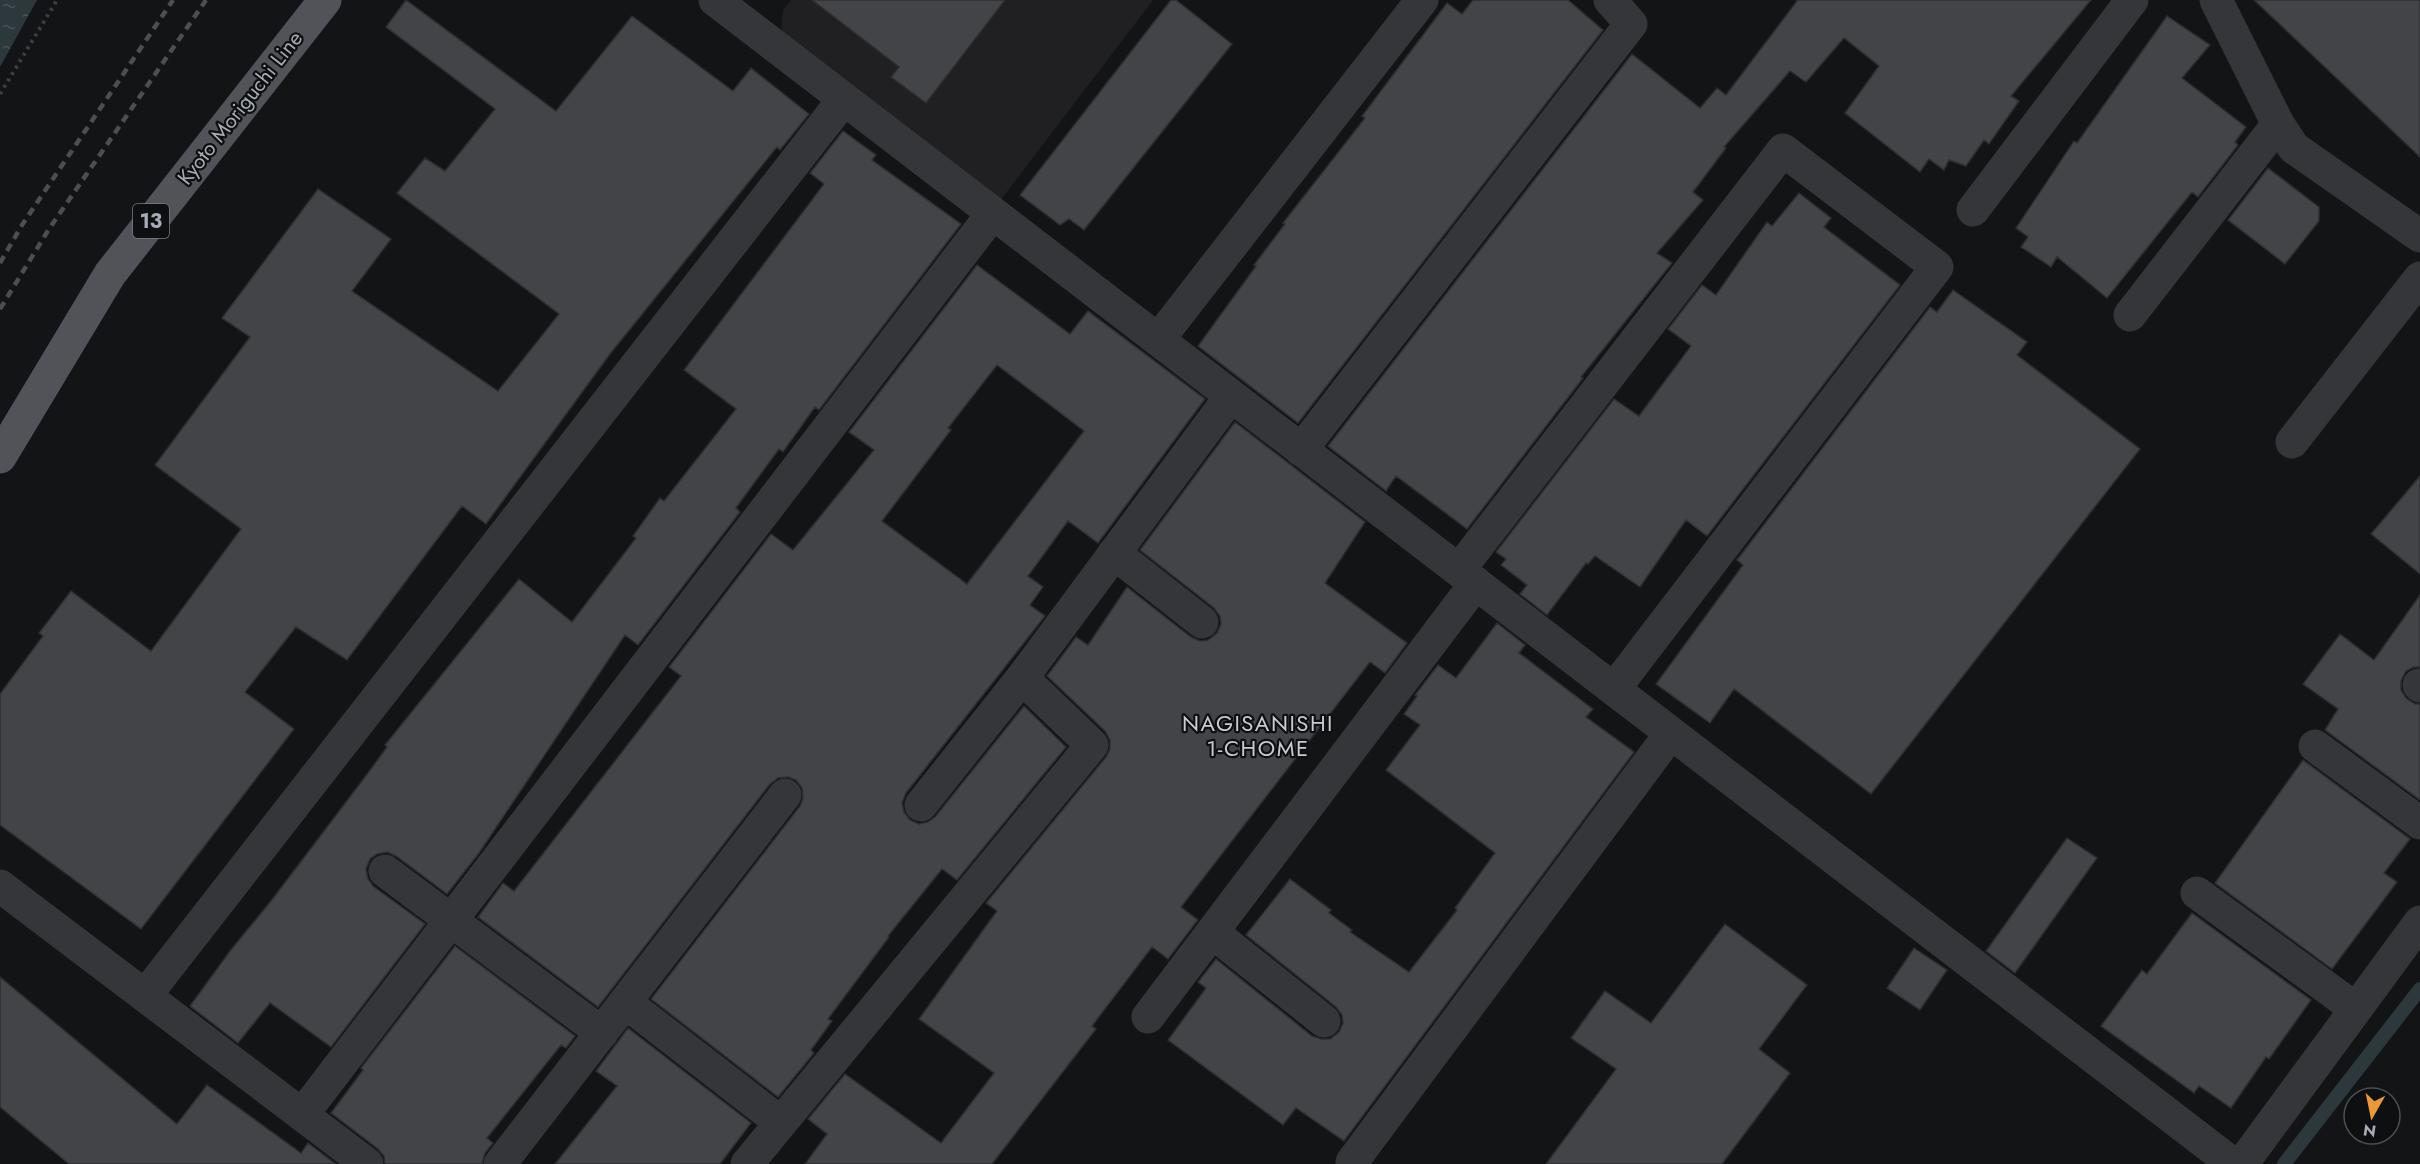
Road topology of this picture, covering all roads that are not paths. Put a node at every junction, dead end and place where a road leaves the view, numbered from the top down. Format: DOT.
graph roads {
  1 [pos="325,0"];
  2 [pos="715,0"];
  3 [pos="1422,0"];
  4 [pos="1610,0"];
  5 [pos="2132,0"];
  6 [pos="2216,0"];
  7 [pos="751,10"];
  8 [pos="844,99"];
  9 [pos="2278,124"];
  10 [pos="1973,210"];
  11 [pos="993,213"];
  12 [pos="2420,236"];
  13 [pos="2420,278"];
  14 [pos="2130,315"];
  15 [pos="1158,340"];
  16 [pos="1231,396"];
  17 [pos="2292,442"];
  18 [pos="1301,450"];
  19 [pos="0,457"];
  20 [pos="1114,553"];
  21 [pos="1467,577"];
  22 [pos="1202,622"];
  23 [pos="1022,678"];
  24 [pos="1614,689"];
  25 [pos="1671,733"];
  26 [pos="2315,746"];
  27 [pos="785,795"];
  28 [pos="921,805"];
  29 [pos="2420,823"];
  30 [pos="385,871"];
  31 [pos="0,886"];
  32 [pos="2197,893"];
  33 [pos="451,921"];
  34 [pos="2420,922"];
  35 [pos="1212,932"];
  36 [pos="145,996"];
  37 [pos="625,1002"];
  38 [pos="2356,1009"];
  39 [pos="1148,1017"];
  40 [pos="1324,1021"];
  41 [pos="602,1033"];
  42 [pos="302,1115"];
  43 [pos="780,1122"];
  44 [pos="1352,1162"];
  45 [pos="367,1164"];
  46 [pos="500,1164"];
  47 [pos="747,1164"];
  48 [pos="2233,1164"];
  49 [pos="2242,1164"];
  1 -- 19 [label="main road, Kyoto Moriguchi Line / 13"];
  2 -- 7 [label="street"];
  3 -- 15 [label="street"];
  4 -- 18 [label="street"];
  5 -- 10 [label="street"];
  6 -- 9 [label="street"];
  7 -- 8 [label="street"];
  8 -- 11 [label="street"];
  8 -- 36 [label="street"];
  9 -- 12 [label="street"];
  9 -- 14 [label="street"];
  11 -- 15 [label="street"];
  11 -- 33 [label="street"];
  13 -- 17 [label="street"];
  15 -- 16 [label="street"];
  16 -- 18 [label="street"];
  16 -- 20 [label="street"];
  18 -- 21 [label="street"];
  20 -- 22 [label="street"];
  20 -- 23 [label="street"];
  21 -- 24 [label="street"];
  21 -- 24 [label="street"];
  21 -- 35 [label="street"];
  23 -- 28 [label="street"];
  23 -- 43 [label="street"];
  24 -- 25 [label="street"];
  25 -- 44 [label="street"];
  25 -- 48 [label="street"];
  26 -- 29 [label="street"];
  27 -- 37 [label="street"];
  30 -- 33 [label="street"];
  31 -- 36 [label="street"];
  32 -- 38 [label="street"];
  33 -- 41 [label="street"];
  33 -- 42 [label="street"];
  34 -- 38 [label="street"];
  35 -- 39 [label="street"];
  35 -- 40 [label="street"];
  36 -- 42 [label="street"];
  37 -- 41 [label="street"];
  37 -- 43 [label="street"];
  38 -- 49 [label="street"];
  41 -- 46 [label="street"];
  42 -- 45 [label="street"];
  43 -- 47 [label="street"];
}
